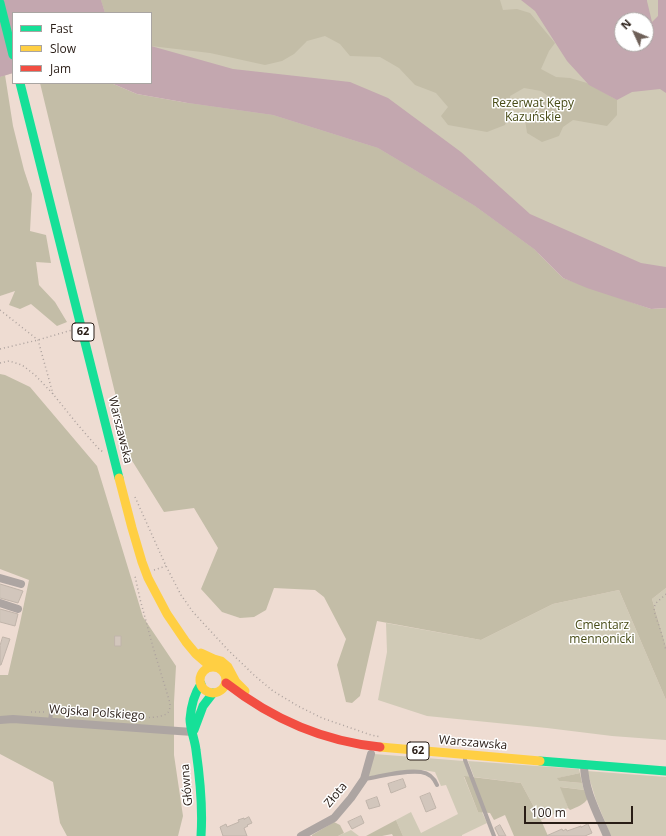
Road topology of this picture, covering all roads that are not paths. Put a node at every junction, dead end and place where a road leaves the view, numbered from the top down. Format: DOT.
graph roads {
  1 [pos="0,3"];
  2 [pos="12,51"];
  3 [pos="20,84"];
  4 [pos="0,578"];
  5 [pos="21,584"];
  6 [pos="0,603"];
  7 [pos="18,609"];
  8 [pos="193,651"];
  9 [pos="211,667"];
  10 [pos="202,673"];
  11 [pos="201,684"];
  12 [pos="220,689"];
  13 [pos="52,706"];
  14 [pos="259,707"];
  15 [pos="0,720"];
  16 [pos="50,722"];
  17 [pos="193,732"];
  18 [pos="371,754"];
  19 [pos="466,754"];
  20 [pos="584,764"];
  21 [pos="666,771"];
  22 [pos="364,779"];
  23 [pos="437,785"];
  24 [pos="201,836"];
  25 [pos="301,836"];
  26 [pos="494,836"];
  27 [pos="607,836"];
  1 -- 2 [label="main road"];
  3 -- 8 [label="main road, Warszawska / 62"];
  4 -- 5 [label="street"];
  6 -- 7 [label="street"];
  8 -- 9 [label="main road, Warszawska / 62"];
  8 -- 10 [label="main road, Warszawska / 62"];
  8 -- 14 [label="main road, 62"];
  9 -- 10 [label="main road"];
  9 -- 12 [label="main road, 62"];
  10 -- 11 [label="main road, 62"];
  11 -- 12 [label="main road, 62"];
  11 -- 17 [label="main road, Główna"];
  12 -- 14 [label="main road, Warszawska / 62"];
  12 -- 17 [label="main road"];
  13 -- 16 [label="lane"];
  14 -- 19 [label="main road, Warszawska / 62"];
  15 -- 16 [label="street, Wojska Polskiego"];
  16 -- 17 [label="street, Wojska Polskiego"];
  17 -- 24 [label="main road, Główna"];
  18 -- 22 [label="street, Złota"];
  19 -- 20 [label="main road, Warszawska / 62"];
  19 -- 26 [label="lane"];
  20 -- 21 [label="main road, Warszawska / 62"];
  20 -- 27 [label="street"];
  22 -- 23 [label="lane"];
  22 -- 25 [label="street, Złota"];
}
